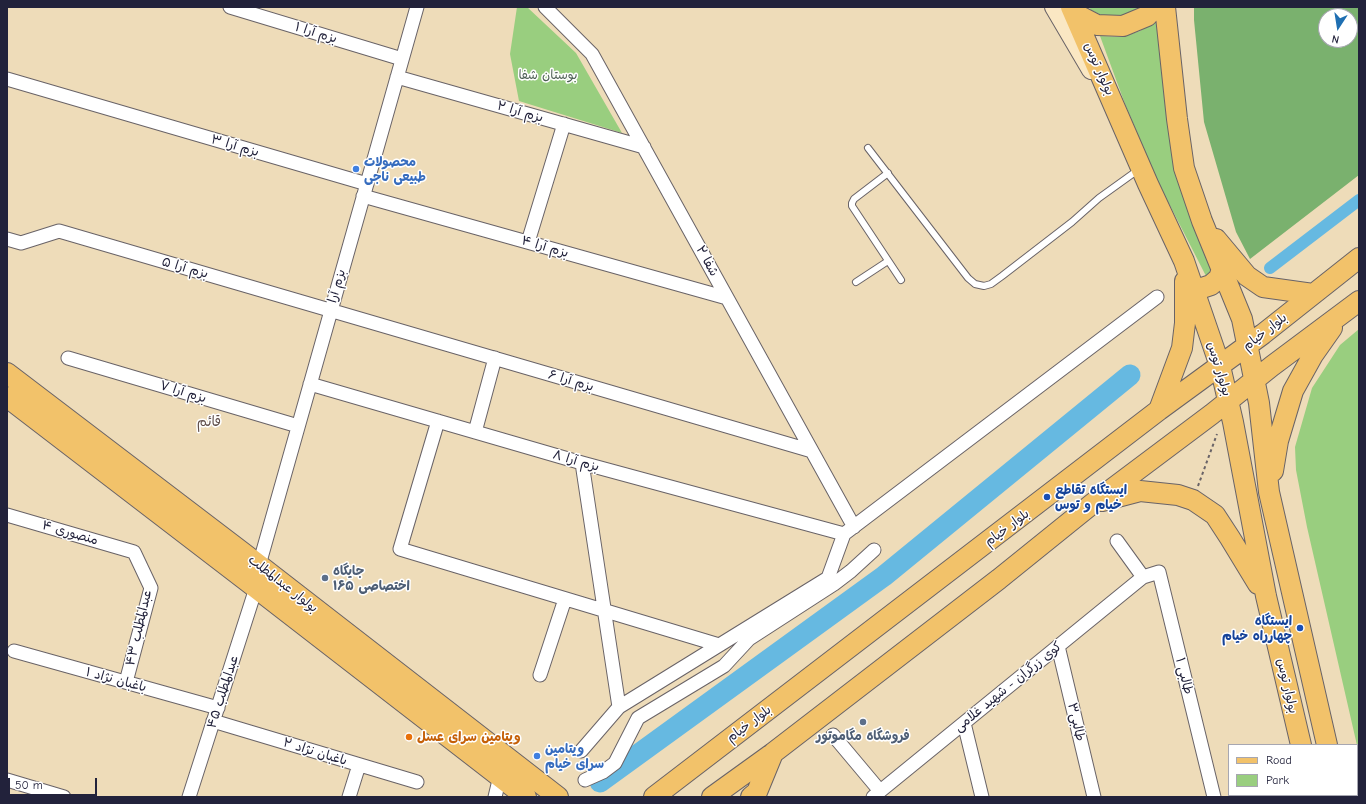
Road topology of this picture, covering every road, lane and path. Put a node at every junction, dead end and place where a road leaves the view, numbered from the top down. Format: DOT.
graph roads {
  1 [pos="230,7"];
  2 [pos="417,7"];
  3 [pos="545,7"];
  4 [pos="1054,7"];
  5 [pos="1155,7"];
  6 [pos="1165,7"];
  7 [pos="1073,10"];
  8 [pos="402,59"];
  9 [pos="397,77"];
  10 [pos="7,80"];
  11 [pos="1113,102"];
  12 [pos="564,124"];
  13 [pos="644,147"];
  14 [pos="868,148"];
  15 [pos="1141,168"];
  16 [pos="888,173"];
  17 [pos="365,190"];
  18 [pos="1202,221"];
  19 [pos="7,239"];
  20 [pos="528,242"];
  21 [pos="1359,258"];
  22 [pos="888,261"];
  23 [pos="1184,261"];
  24 [pos="1222,269"];
  25 [pos="901,280"];
  26 [pos="856,282"];
  27 [pos="1192,286"];
  28 [pos="1313,294"];
  29 [pos="1157,297"];
  30 [pos="727,298"];
  31 [pos="1359,301"];
  32 [pos="330,310"];
  33 [pos="1342,314"];
  34 [pos="1248,345"];
  35 [pos="68,358"];
  36 [pos="495,358"];
  37 [pos="1220,366"];
  38 [pos="7,373"];
  39 [pos="1255,380"];
  40 [pos="310,384"];
  41 [pos="7,397"];
  42 [pos="1229,401"];
  43 [pos="1159,410"];
  44 [pos="438,421"];
  45 [pos="298,426"];
  46 [pos="475,432"];
  47 [pos="1217,434"];
  48 [pos="812,451"];
  49 [pos="582,463"];
  50 [pos="1270,492"];
  51 [pos="1194,500"];
  52 [pos="1092,504"];
  53 [pos="7,515"];
  54 [pos="849,530"];
  55 [pos="1117,541"];
  56 [pos="874,550"];
  57 [pos="134,552"];
  58 [pos="258,565"];
  59 [pos="1142,577"];
  60 [pos="256,588"];
  61 [pos="1266,596"];
  62 [pos="566,599"];
  63 [pos="605,611"];
  64 [pos="719,645"];
  65 [pos="1058,646"];
  66 [pos="14,651"];
  67 [pos="540,675"];
  68 [pos="126,682"];
  69 [pos="619,707"];
  70 [pos="218,708"];
  71 [pos="214,721"];
  72 [pos="964,722"];
  73 [pos="833,735"];
  74 [pos="1300,744"];
  75 [pos="1327,744"];
  76 [pos="581,750"];
  77 [pos="773,753"];
  78 [pos="358,765"];
  79 [pos="500,776"];
  80 [pos="7,780"];
  81 [pos="585,780"];
  82 [pos="417,782"];
  83 [pos="875,795"];
  84 [pos="64,797"];
  85 [pos="189,797"];
  86 [pos="349,797"];
  87 [pos="495,797"];
  88 [pos="526,797"];
  89 [pos="558,797"];
  90 [pos="654,797"];
  91 [pos="712,797"];
  92 [pos="751,797"];
  93 [pos="982,797"];
  94 [pos="1094,797"];
  95 [pos="1214,797"];
  1 -- 8 [label="street, بزم آرا ۱"];
  2 -- 8 [label="street, بزم آرا"];
  3 -- 13 [label="street, شفا ۲"];
  4 -- 11 [label="street"];
  5 -- 7 [label="main road"];
  6 -- 18 [label="main road, بولوار توس"];
  7 -- 11 [label="main road, بولوار توس"];
  8 -- 9 [label="street, بزم آرا"];
  9 -- 12 [label="street, بزم آرا ۲"];
  9 -- 17 [label="street, بزم آرا"];
  10 -- 17 [label="street, بزم آرا ۳"];
  11 -- 15 [label="main road, بولوار توس"];
  12 -- 13 [label="street, بزم آرا ۲"];
  12 -- 20 [label="street"];
  13 -- 30 [label="street, شفا ۲"];
  14 -- 16 [label="lane"];
  15 -- 16 [label="lane"];
  15 -- 23 [label="main road, بولوار توس"];
  16 -- 22 [label="lane"];
  17 -- 20 [label="street, بزم آرا ۴"];
  17 -- 32 [label="street, بزم آرا"];
  18 -- 24 [label="main road, بولوار توس"];
  18 -- 28 [label="main road"];
  19 -- 32 [label="street, بزم آرا ۵"];
  20 -- 30 [label="street, بزم آرا ۴"];
  21 -- 28 [label="main road, بلوار خیام"];
  22 -- 25 [label="lane"];
  22 -- 26 [label="lane"];
  23 -- 27 [label="main road, بولوار توس"];
  23 -- 43 [label="main road"];
  24 -- 27 [label="main road"];
  24 -- 34 [label="main road, بولوار توس"];
  27 -- 37 [label="main road, بولوار توس"];
  28 -- 34 [label="main road, بلوار خیام"];
  29 -- 54 [label="street"];
  30 -- 48 [label="street, شفا ۲"];
  31 -- 33 [label="main road"];
  32 -- 36 [label="street, بزم آرا ۶"];
  32 -- 40 [label="street, بزم آرا"];
  33 -- 39 [label="main road"];
  33 -- 50 [label="main road"];
  34 -- 37 [label="main road, بلوار خیام"];
  34 -- 39 [label="main road, بولوار توس"];
  35 -- 45 [label="street, بزم آرا ۷"];
  36 -- 46 [label="street"];
  36 -- 48 [label="street, بزم آرا ۶"];
  37 -- 42 [label="main road, بولوار توس"];
  37 -- 43 [label="main road, بلوار خیام"];
  38 -- 58 [label="main road, بولوار عبدالمطلب"];
  39 -- 42 [label="main road"];
  39 -- 50 [label="main road, بولوار توس"];
  40 -- 44 [label="street, بزم آرا ۸"];
  40 -- 45 [label="street, بزم آرا"];
  41 -- 60 [label="main road, بولوار عبدالمطلب"];
  42 -- 52 [label="main road"];
  42 -- 61 [label="main road, بولوار توس"];
  43 -- 90 [label="main road, بلوار خیام"];
  44 -- 46 [label="street, بزم آرا ۸"];
  44 -- 62 [label="street"];
  45 -- 58 [label="street, بزم آرا"];
  46 -- 49 [label="street, بزم آرا ۸"];
  47 -- 51 [label="path"];
  48 -- 54 [label="street, شفا ۲"];
  49 -- 54 [label="street, بزم آرا ۸"];
  49 -- 63 [label="street"];
  50 -- 75 [label="main road, بولوار توس"];
  51 -- 52 [label="main road"];
  51 -- 61 [label="main road"];
  52 -- 77 [label="main road"];
  53 -- 57 [label="street, منصوری ۴"];
  54 -- 64 [label="street"];
  55 -- 59 [label="street"];
  56 -- 81 [label="street"];
  57 -- 68 [label="street, عبدالمطلب ۴۳"];
  58 -- 60 [label="street, عبدالمطلب ۴۵"];
  58 -- 89 [label="main road, بولوار عبدالمطلب"];
  59 -- 65 [label="street, کوی زرگران - شهید غلامی"];
  59 -- 95 [label="street, طالبی ۱"];
  60 -- 70 [label="street, عبدالمطلب ۴۵"];
  60 -- 79 [label="main road, بولوار عبدالمطلب"];
  61 -- 74 [label="main road, بولوار توس"];
  62 -- 63 [label="street"];
  62 -- 67 [label="street"];
  63 -- 64 [label="street"];
  63 -- 69 [label="street"];
  64 -- 69 [label="street"];
  65 -- 72 [label="street, کوی زرگران - شهید غلامی"];
  65 -- 94 [label="street, طالبی۳"];
  66 -- 68 [label="street, باغبان نژاد ۱"];
  68 -- 70 [label="street, باغبان نژاد ۱"];
  69 -- 76 [label="street"];
  70 -- 71 [label="street, عبدالمطلب ۴۵"];
  71 -- 78 [label="street, باغبان نژاد ۲"];
  71 -- 85 [label="street, عبدالمطلب ۴۵"];
  72 -- 83 [label="street, کوی زرگران - شهید غلامی"];
  72 -- 93 [label="street"];
  73 -- 83 [label="street"];
  77 -- 91 [label="main road"];
  77 -- 92 [label="main road"];
  78 -- 82 [label="street, باغبان نژاد ۲"];
  78 -- 86 [label="street"];
  79 -- 87 [label="street"];
  79 -- 88 [label="main road, بولوار عبدالمطلب"];
  80 -- 84 [label="street"];
}
